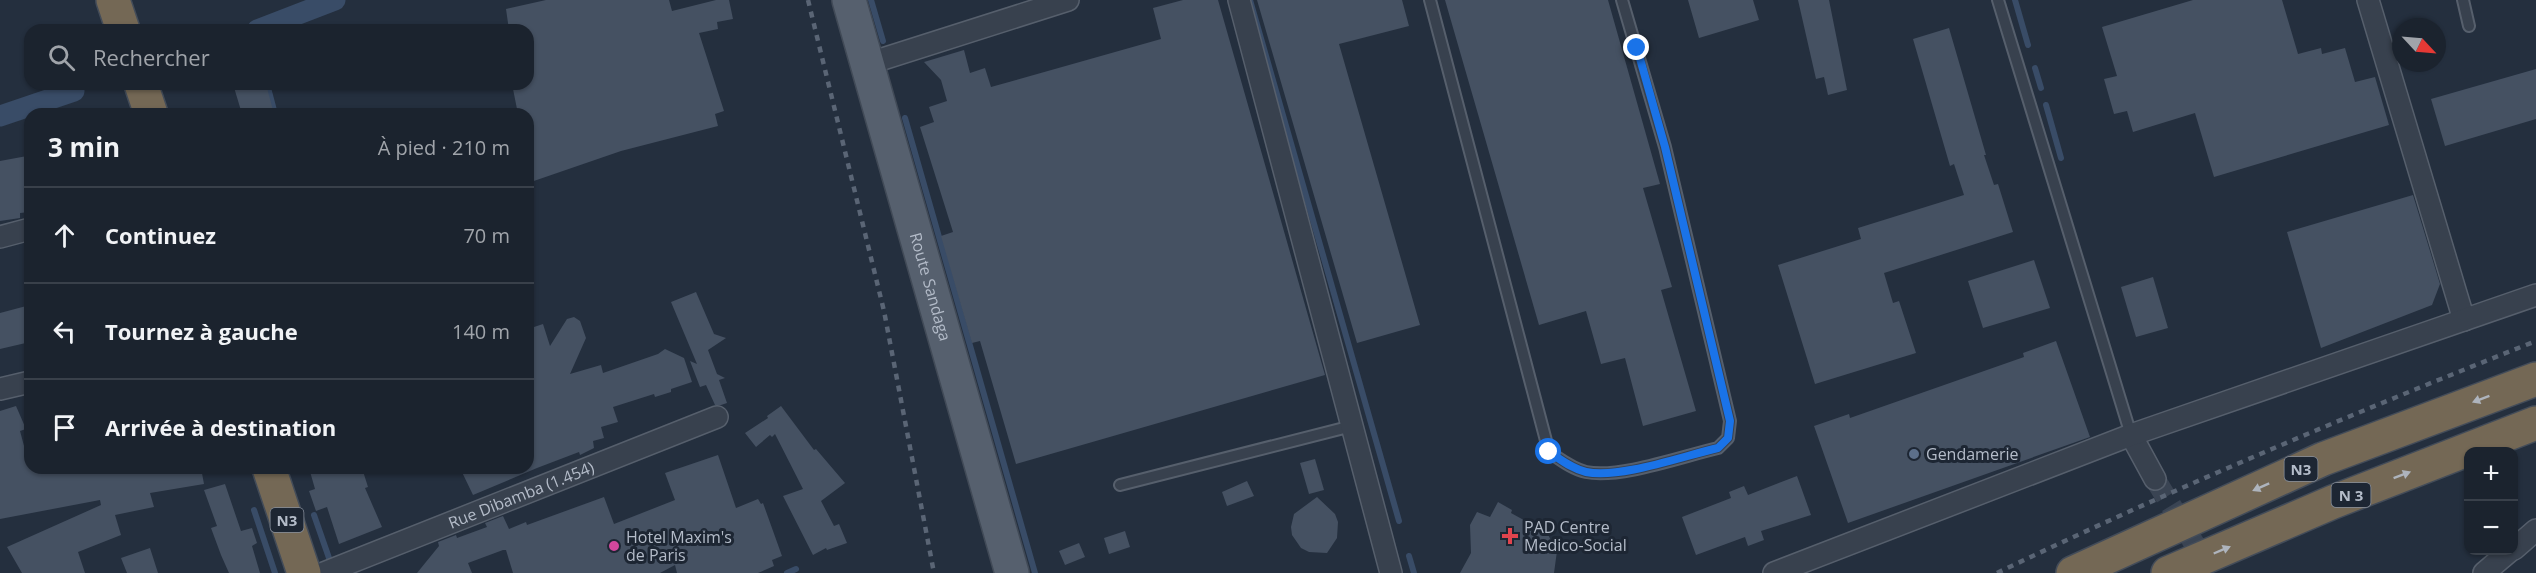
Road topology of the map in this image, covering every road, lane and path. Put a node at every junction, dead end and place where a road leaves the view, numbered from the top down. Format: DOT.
graph roads {
  1 [pos="113,0"];
  2 [pos="849,0"];
  3 [pos="1068,0"];
  4 [pos="1239,0"];
  5 [pos="1430,0"];
  6 [pos="1622,0"];
  7 [pos="1998,0"];
  8 [pos="2368,0"];
  9 [pos="2463,0"];
  10 [pos="121,24"];
  11 [pos="2469,26"];
  12 [pos="867,64"];
  13 [pos="143,90"];
  14 [pos="149,108"];
  15 [pos="24,231"];
  16 [pos="0,237"];
  17 [pos="2536,295"];
  18 [pos="2464,320"];
  19 [pos="2536,379"];
  20 [pos="24,383"];
  21 [pos="0,388"];
  22 [pos="717,417"];
  23 [pos="2536,423"];
  24 [pos="1352,426"];
  25 [pos="2130,435"];
  26 [pos="271,474"];
  27 [pos="2155,479"];
  28 [pos="1120,485"];
  29 [pos="2536,530"];
  30 [pos="2518,545"];
  31 [pos="2506,555"];
  32 [pos="304,573"];
  33 [pos="324,573"];
  34 [pos="1012,573"];
  35 [pos="1391,573"];
  36 [pos="1774,573"];
  37 [pos="2073,573"];
  38 [pos="2168,573"];
  39 [pos="2484,573"];
  1 -- 10 [label="highway"];
  2 -- 12 [label="main road, Route Sandaga"];
  3 -- 12 [label="street"];
  4 -- 24 [label="street"];
  5 -- 6 [label="lane"];
  7 -- 25 [label="lane"];
  8 -- 18 [label="street"];
  9 -- 11 [label="lane"];
  12 -- 34 [label="main road, Route Sandaga"];
  13 -- 14 [label="highway"];
  15 -- 16 [label="street"];
  17 -- 18 [label="street"];
  18 -- 25 [label="street"];
  19 -- 37 [label="highway, N3, one-way"];
  20 -- 21 [label="street"];
  22 -- 33 [label="street, Rue Dibamba (1.454)"];
  38 -- 23 [label="highway, N 3, one-way"];
  24 -- 28 [label="lane"];
  24 -- 35 [label="street"];
  25 -- 27 [label="street"];
  25 -- 36 [label="street"];
  26 -- 32 [label="highway, N3"];
  29 -- 30 [label="street"];
  31 -- 39 [label="street"];
}
